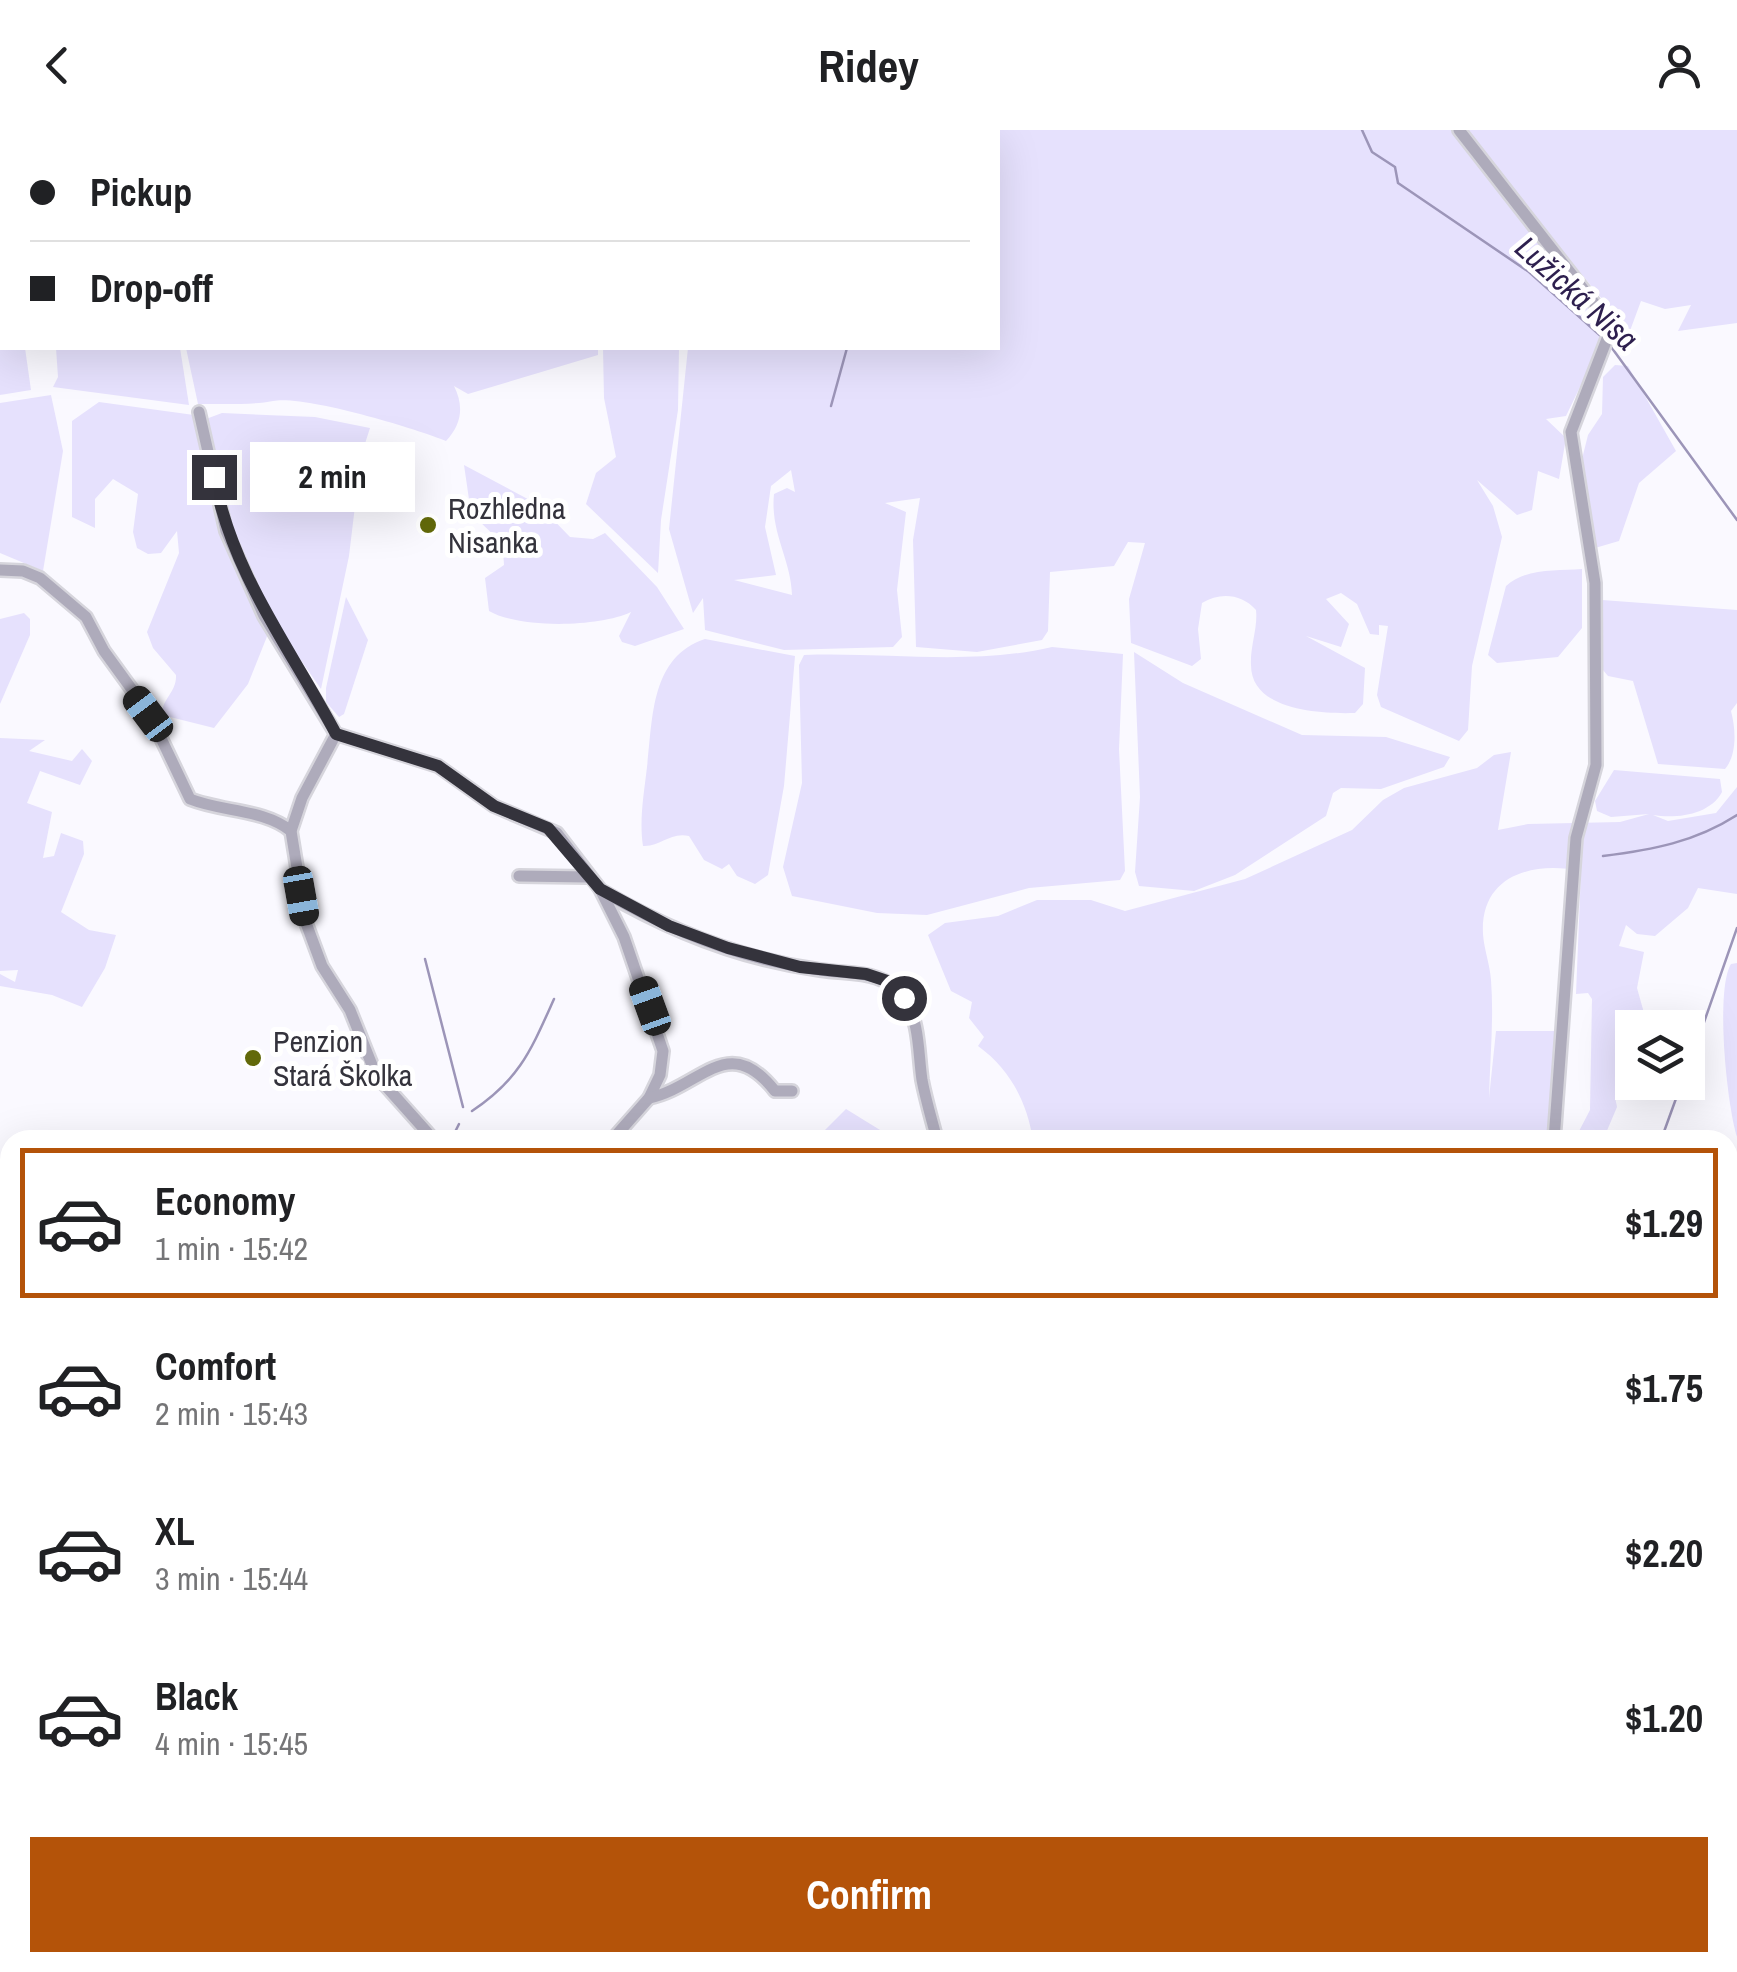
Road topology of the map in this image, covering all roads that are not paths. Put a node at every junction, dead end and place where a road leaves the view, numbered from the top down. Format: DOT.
graph roads {
  1 [pos="1459,130"];
  2 [pos="199,412"];
  3 [pos="0,570"];
  4 [pos="336,734"];
  5 [pos="291,832"];
  6 [pos="519,876"];
  7 [pos="588,877"];
  8 [pos="617,906"];
  9 [pos="792,1091"];
  10 [pos="649,1098"];
  11 [pos="424,1130"];
  12 [pos="621,1130"];
  13 [pos="935,1130"];
  14 [pos="1555,1130"];
  1 -- 14 [label="street"];
  2 -- 4 [label="street"];
  3 -- 5 [label="street"];
  4 -- 5 [label="street"];
  4 -- 7 [label="street"];
  5 -- 11 [label="street"];
  6 -- 7 [label="street"];
  7 -- 8 [label="street"];
  8 -- 10 [label="street"];
  8 -- 13 [label="street"];
  9 -- 10 [label="street"];
  10 -- 12 [label="street"];
}
